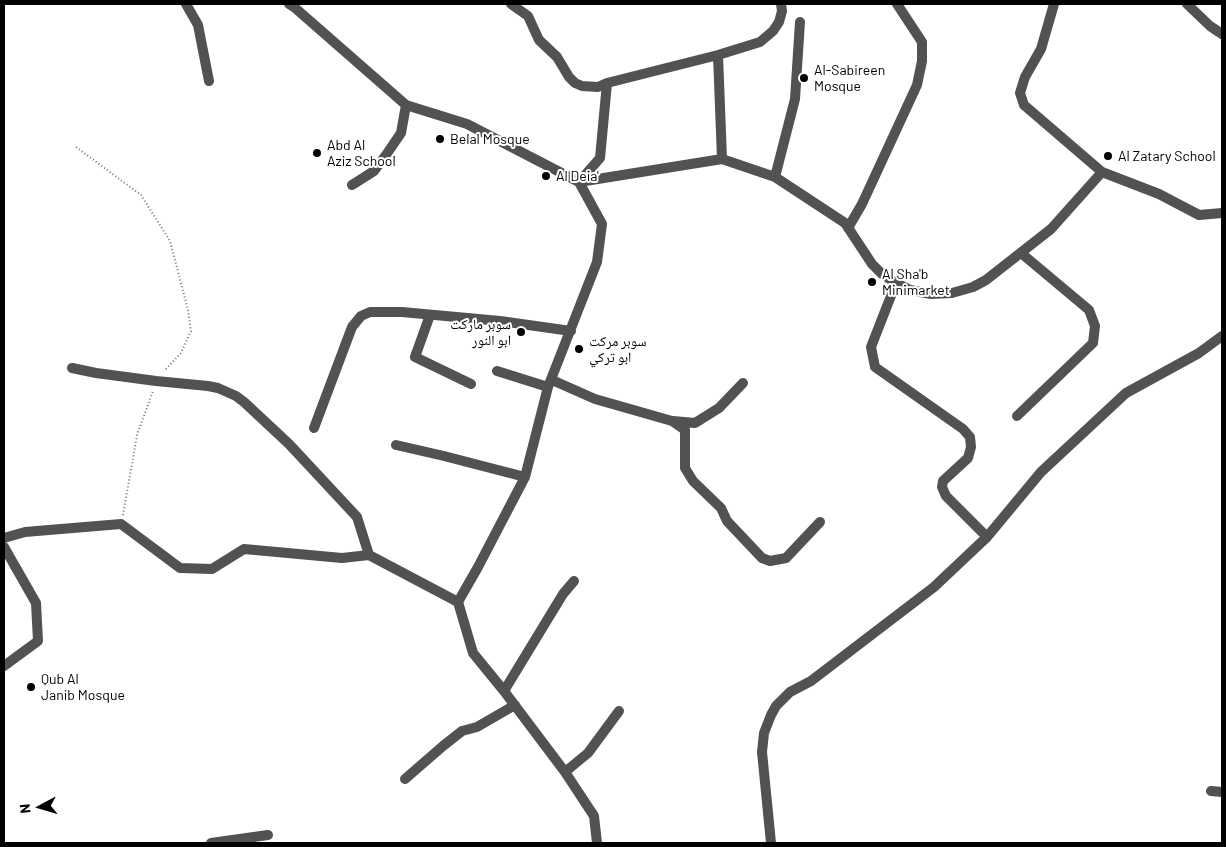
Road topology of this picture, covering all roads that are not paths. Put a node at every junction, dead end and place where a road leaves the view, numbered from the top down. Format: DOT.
graph roads {
  1 [pos="186,4"];
  2 [pos="288,4"];
  3 [pos="511,4"];
  4 [pos="781,4"];
  5 [pos="897,4"];
  6 [pos="1054,4"];
  7 [pos="1186,4"];
  8 [pos="800,22"];
  9 [pos="1222,34"];
  10 [pos="718,55"];
  11 [pos="209,81"];
  12 [pos="607,83"];
  13 [pos="406,105"];
  14 [pos="722,158"];
  15 [pos="1102,172"];
  16 [pos="775,177"];
  17 [pos="579,182"];
  18 [pos="352,185"];
  19 [pos="1222,213"];
  20 [pos="848,228"];
  21 [pos="1021,252"];
  22 [pos="896,283"];
  23 [pos="430,315"];
  24 [pos="571,331"];
  25 [pos="1222,336"];
  26 [pos="72,368"];
  27 [pos="497,372"];
  28 [pos="550,383"];
  29 [pos="743,383"];
  30 [pos="471,384"];
  31 [pos="1017,416"];
  32 [pos="672,421"];
  33 [pos="314,428"];
  34 [pos="396,445"];
  35 [pos="526,477"];
  36 [pos="820,522"];
  37 [pos="987,537"];
  38 [pos="4,538"];
  39 [pos="4,547"];
  40 [pos="368,555"];
  41 [pos="574,582"];
  42 [pos="458,602"];
  43 [pos="4,666"];
  44 [pos="504,691"];
  45 [pos="514,705"];
  46 [pos="618,711"];
  47 [pos="565,772"];
  48 [pos="405,779"];
  49 [pos="1211,791"];
  50 [pos="1222,792"];
  51 [pos="268,835"];
  52 [pos="211,843"];
  53 [pos="597,843"];
  54 [pos="771,843"];
  1 -- 11 [label="street"];
  2 -- 13 [label="street"];
  3 -- 12 [label="street"];
  4 -- 10 [label="street"];
  5 -- 20 [label="street"];
  6 -- 15 [label="street"];
  7 -- 9 [label="street"];
  8 -- 16 [label="street"];
  10 -- 12 [label="street"];
  10 -- 14 [label="street"];
  12 -- 17 [label="street"];
  13 -- 17 [label="street"];
  13 -- 18 [label="street"];
  14 -- 16 [label="street"];
  14 -- 17 [label="street"];
  15 -- 19 [label="street"];
  15 -- 21 [label="street"];
  16 -- 20 [label="street"];
  17 -- 24 [label="street"];
  20 -- 22 [label="street"];
  21 -- 22 [label="street"];
  21 -- 31 [label="street"];
  22 -- 37 [label="street"];
  23 -- 24 [label="street"];
  23 -- 30 [label="street"];
  23 -- 33 [label="street"];
  24 -- 28 [label="street"];
  25 -- 37 [label="street"];
  26 -- 40 [label="street"];
  27 -- 28 [label="street"];
  28 -- 32 [label="street"];
  28 -- 35 [label="street"];
  29 -- 32 [label="street"];
  32 -- 36 [label="street"];
  34 -- 35 [label="street"];
  35 -- 42 [label="street"];
  37 -- 54 [label="street"];
  38 -- 40 [label="street"];
  39 -- 43 [label="street"];
  40 -- 42 [label="street"];
  41 -- 44 [label="street"];
  42 -- 44 [label="street"];
  44 -- 45 [label="street"];
  45 -- 47 [label="street"];
  45 -- 48 [label="street"];
  46 -- 47 [label="street"];
  47 -- 53 [label="street"];
  49 -- 50 [label="street"];
  51 -- 52 [label="street"];
}
